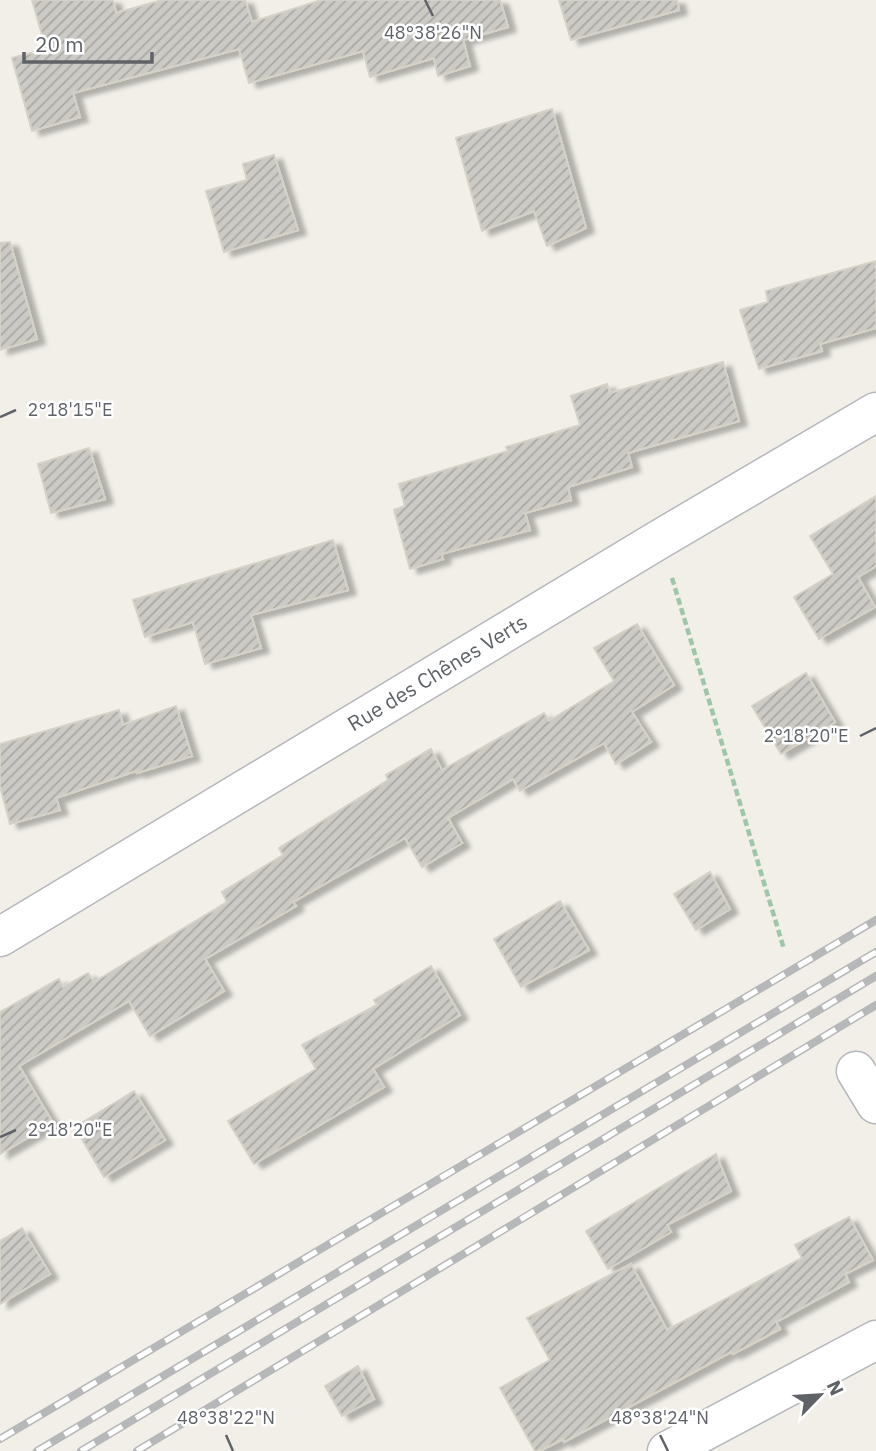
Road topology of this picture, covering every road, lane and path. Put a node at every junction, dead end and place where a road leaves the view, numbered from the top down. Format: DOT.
graph roads {
  1 [pos="876,412"];
  2 [pos="660,539"];
  3 [pos="0,937"];
  4 [pos="784,949"];
  5 [pos="856,1070"];
  6 [pos="876,1104"];
  7 [pos="876,1340"];
  8 [pos="667,1451"];
  1 -- 2 [label="street, Rue des Chênes Verts"];
  2 -- 3 [label="street, Rue des Chênes Verts"];
  2 -- 4 [label="path"];
  5 -- 6 [label="street"];
  7 -- 8 [label="street"];
}
